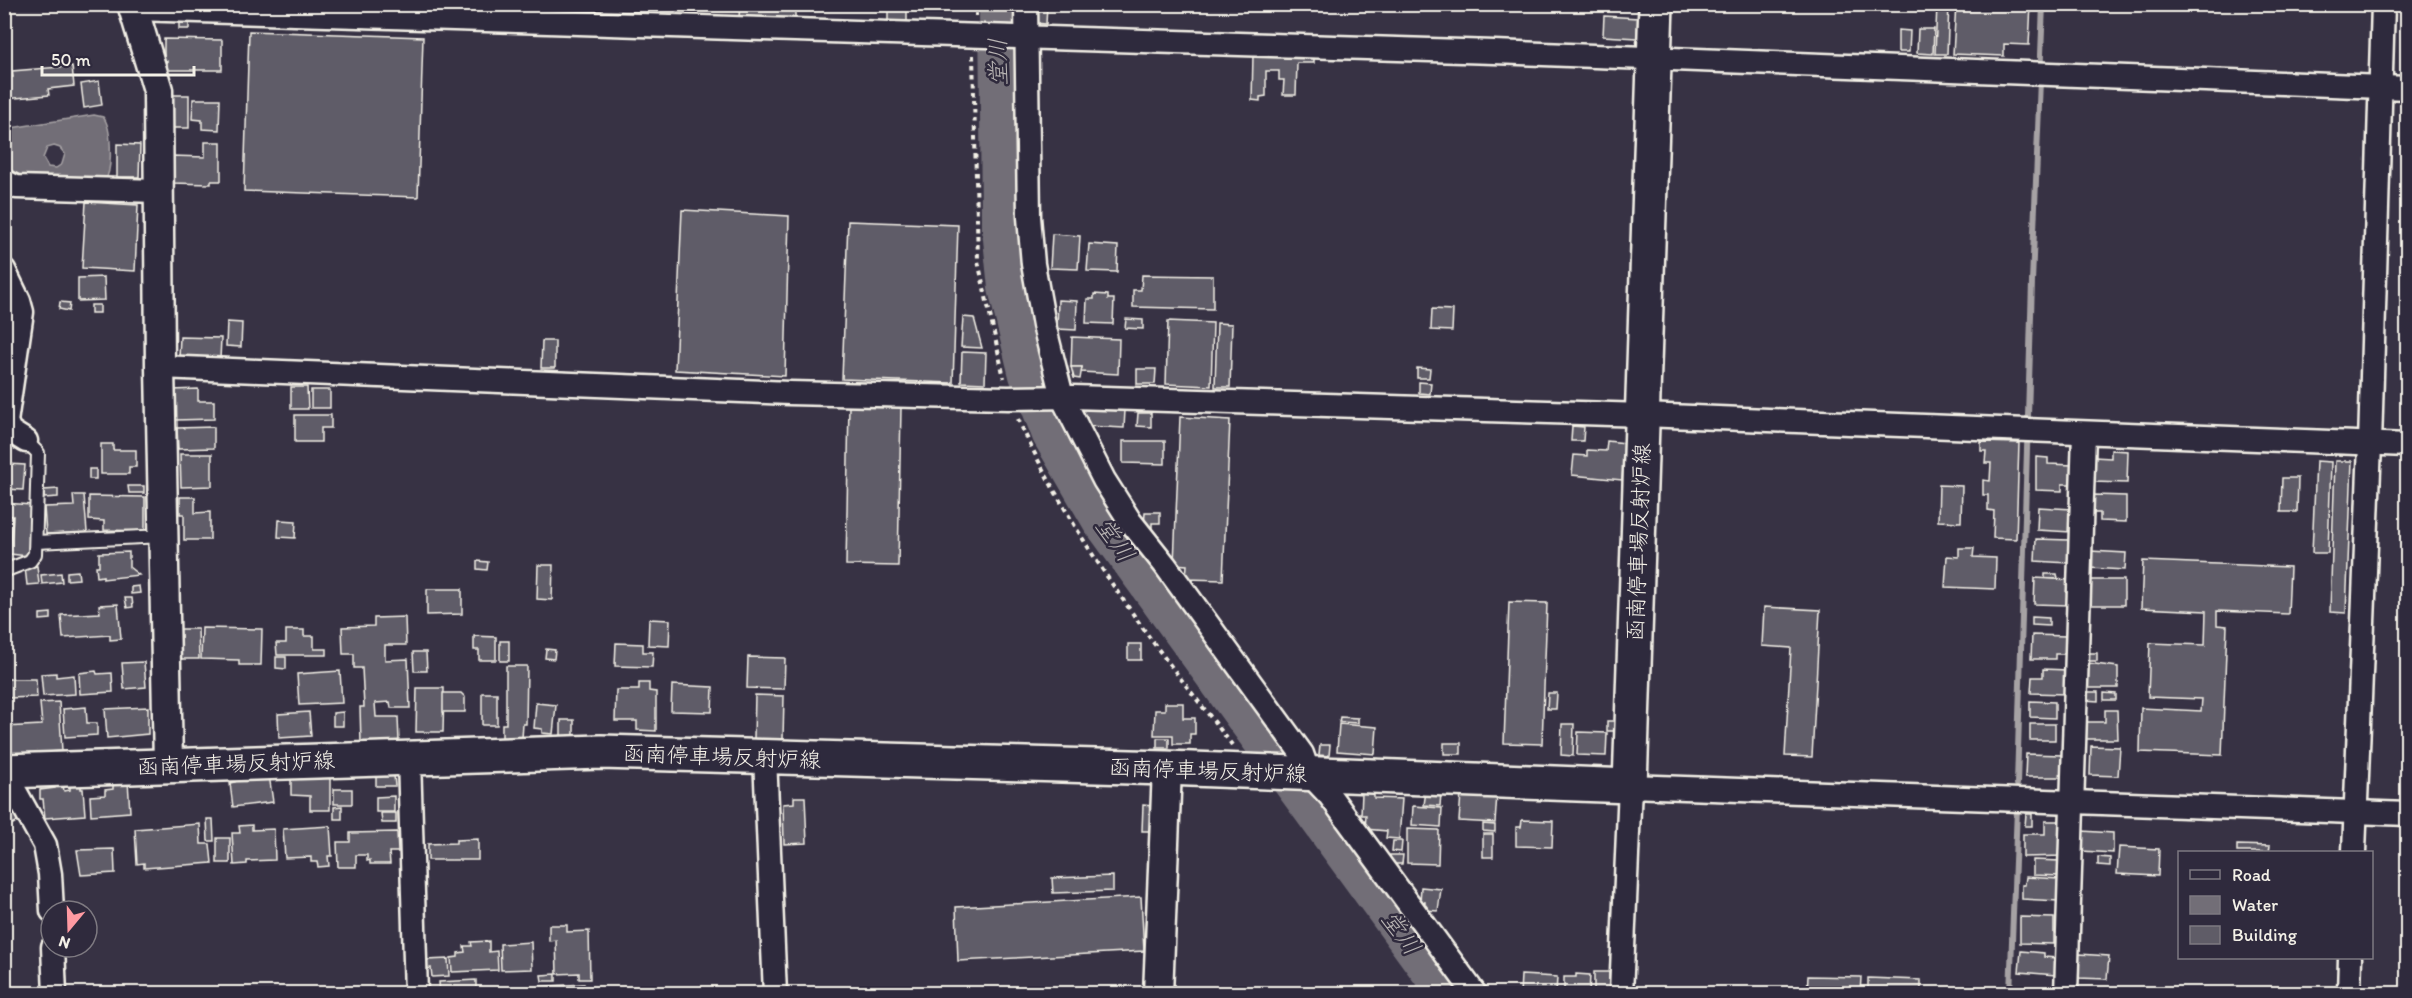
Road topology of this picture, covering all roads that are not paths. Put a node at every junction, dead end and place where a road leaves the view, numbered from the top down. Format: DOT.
graph roads {
  1 [pos="1026,4"];
  2 [pos="1656,4"];
  3 [pos="2383,4"];
  4 [pos="133,7"];
  5 [pos="1023,37"];
  6 [pos="1654,60"];
  7 [pos="2380,87"];
  8 [pos="2408,88"];
  9 [pos="8,188"];
  10 [pos="158,191"];
  11 [pos="4,270"];
  12 [pos="160,367"];
  13 [pos="1058,397"];
  14 [pos="1643,415"];
  15 [pos="2084,432"];
  16 [pos="26,441"];
  17 [pos="2370,444"];
  18 [pos="2408,445"];
  19 [pos="164,536"];
  20 [pos="36,542"];
  21 [pos="4,571"];
  22 [pos="765,757"];
  23 [pos="409,758"];
  24 [pos="168,764"];
  25 [pos="1167,768"];
  26 [pos="4,771"];
  27 [pos="1309,774"];
  28 [pos="1630,786"];
  29 [pos="2073,802"];
  30 [pos="2356,813"];
  31 [pos="2408,814"];
  32 [pos="2354,851"];
  33 [pos="51,899"];
  34 [pos="54,959"];
  35 [pos="2350,959"];
  36 [pos="56,993"];
  37 [pos="416,993"];
  38 [pos="775,993"];
  39 [pos="1158,993"];
  40 [pos="1475,993"];
  41 [pos="1621,993"];
  42 [pos="2066,993"];
  43 [pos="2349,993"];
  1 -- 5 [label="street"];
  2 -- 6 [label="main road, 函南停車場反射炉線"];
  3 -- 7 [label="street"];
  4 -- 5 [label="street"];
  4 -- 10 [label="street"];
  5 -- 6 [label="street"];
  5 -- 13 [label="street"];
  6 -- 7 [label="street"];
  6 -- 14 [label="main road, 函南停車場反射炉線"];
  7 -- 8 [label="street"];
  7 -- 17 [label="street"];
  9 -- 10 [label="street"];
  10 -- 12 [label="street"];
  11 -- 16 [label="street"];
  12 -- 13 [label="street"];
  12 -- 19 [label="street"];
  13 -- 14 [label="street"];
  13 -- 27 [label="street"];
  14 -- 15 [label="street"];
  14 -- 28 [label="main road, 函南停車場反射炉線"];
  15 -- 17 [label="street"];
  15 -- 29 [label="street"];
  16 -- 20 [label="lane"];
  17 -- 18 [label="street"];
  17 -- 30 [label="street"];
  19 -- 20 [label="lane"];
  19 -- 24 [label="street"];
  20 -- 21 [label="lane"];
  22 -- 23 [label="main road, 函南停車場反射炉線"];
  22 -- 25 [label="main road, 函南停車場反射炉線"];
  22 -- 38 [label="street"];
  23 -- 24 [label="main road, 函南停車場反射炉線"];
  23 -- 37 [label="street"];
  24 -- 26 [label="main road, 函南停車場反射炉線"];
  25 -- 27 [label="main road, 函南停車場反射炉線"];
  25 -- 39 [label="street"];
  26 -- 33 [label="street"];
  27 -- 28 [label="main road, 函南停車場反射炉線"];
  27 -- 40 [label="street"];
  28 -- 29 [label="street"];
  28 -- 41 [label="street"];
  29 -- 30 [label="street"];
  29 -- 42 [label="street"];
  30 -- 31 [label="street"];
  30 -- 32 [label="street"];
  34 -- 36 [label="street"];
  35 -- 43 [label="street"];
}
